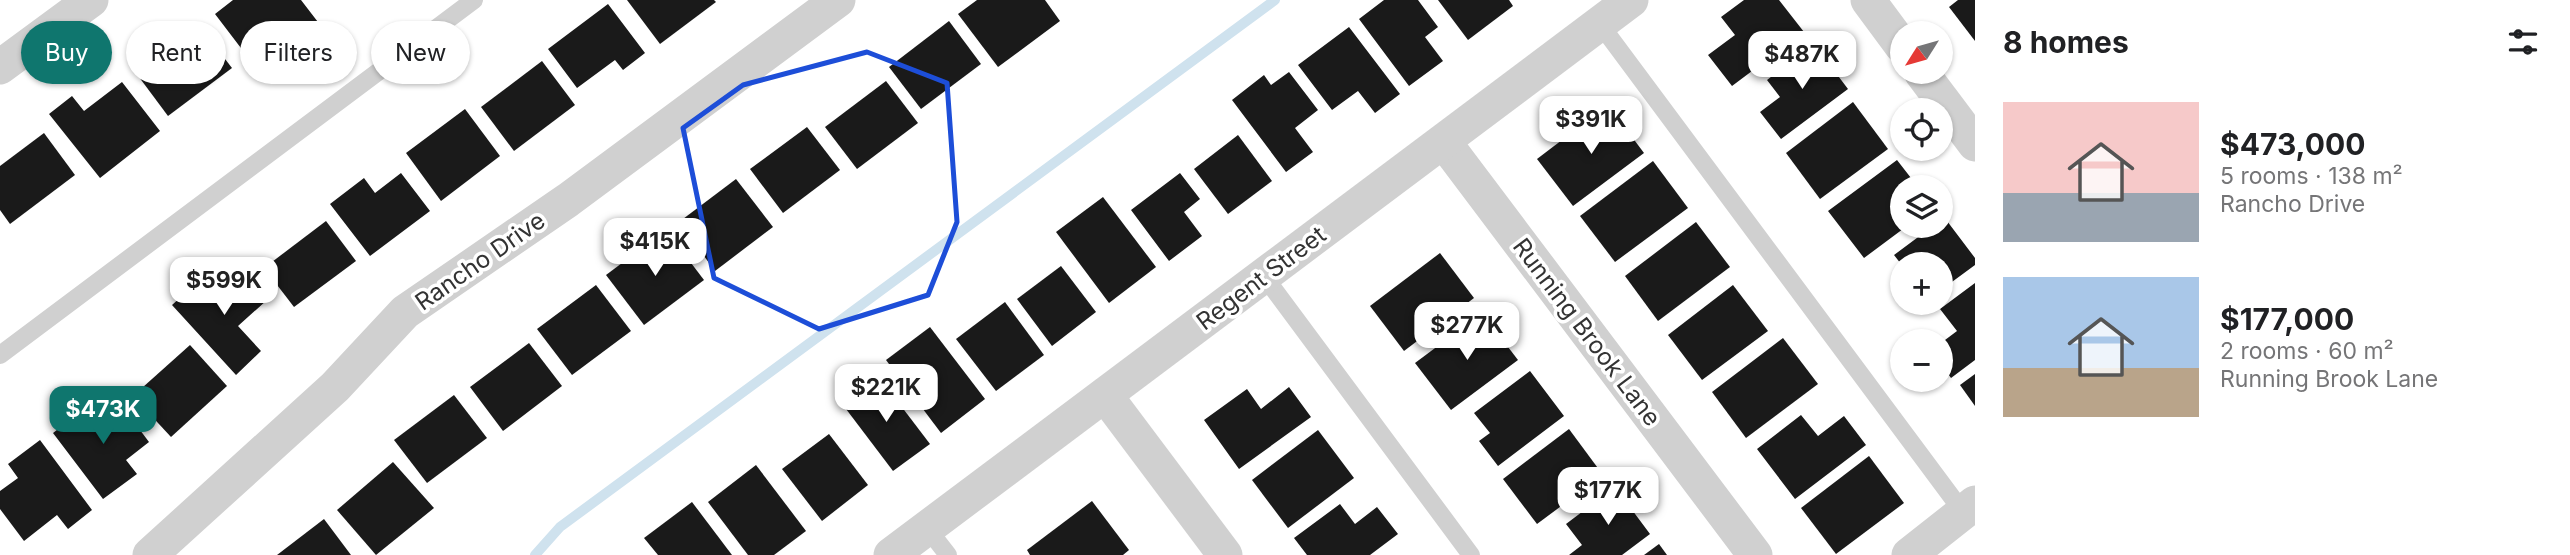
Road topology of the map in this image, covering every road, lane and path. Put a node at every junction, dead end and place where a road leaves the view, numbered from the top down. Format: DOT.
graph roads {
  1 [pos="91,0"];
  2 [pos="474,0"];
  3 [pos="838,0"];
  4 [pos="1632,0"];
  5 [pos="1868,0"];
  6 [pos="1600,24"];
  7 [pos="1890,30"];
  8 [pos="0,67"];
  9 [pos="1930,84"];
  10 [pos="1444,142"];
  11 [pos="1975,144"];
  12 [pos="1264,276"];
  13 [pos="0,355"];
  14 [pos="1105,395"];
  15 [pos="1969,507"];
  16 [pos="927,528"];
  17 [pos="150,555"];
  18 [pos="891,555"];
  19 [pos="948,555"];
  20 [pos="1225,555"];
  21 [pos="1472,555"];
  22 [pos="1755,555"];
  23 [pos="1909,555"];
  1 -- 8 [label="street"];
  2 -- 13 [label="lane"];
  3 -- 17 [label="street, Rancho Drive"];
  4 -- 6 [label="street, Regent Street"];
  5 -- 7 [label="street"];
  6 -- 10 [label="street, Regent Street"];
  6 -- 15 [label="lane"];
  9 -- 11 [label="street"];
  10 -- 12 [label="street, Regent Street"];
  10 -- 22 [label="street, Running Brook Lane"];
  12 -- 14 [label="street, Regent Street"];
  12 -- 21 [label="lane"];
  14 -- 16 [label="street, Regent Street"];
  14 -- 20 [label="street"];
  15 -- 23 [label="street"];
  16 -- 18 [label="street, Regent Street"];
  16 -- 19 [label="lane"];
}
